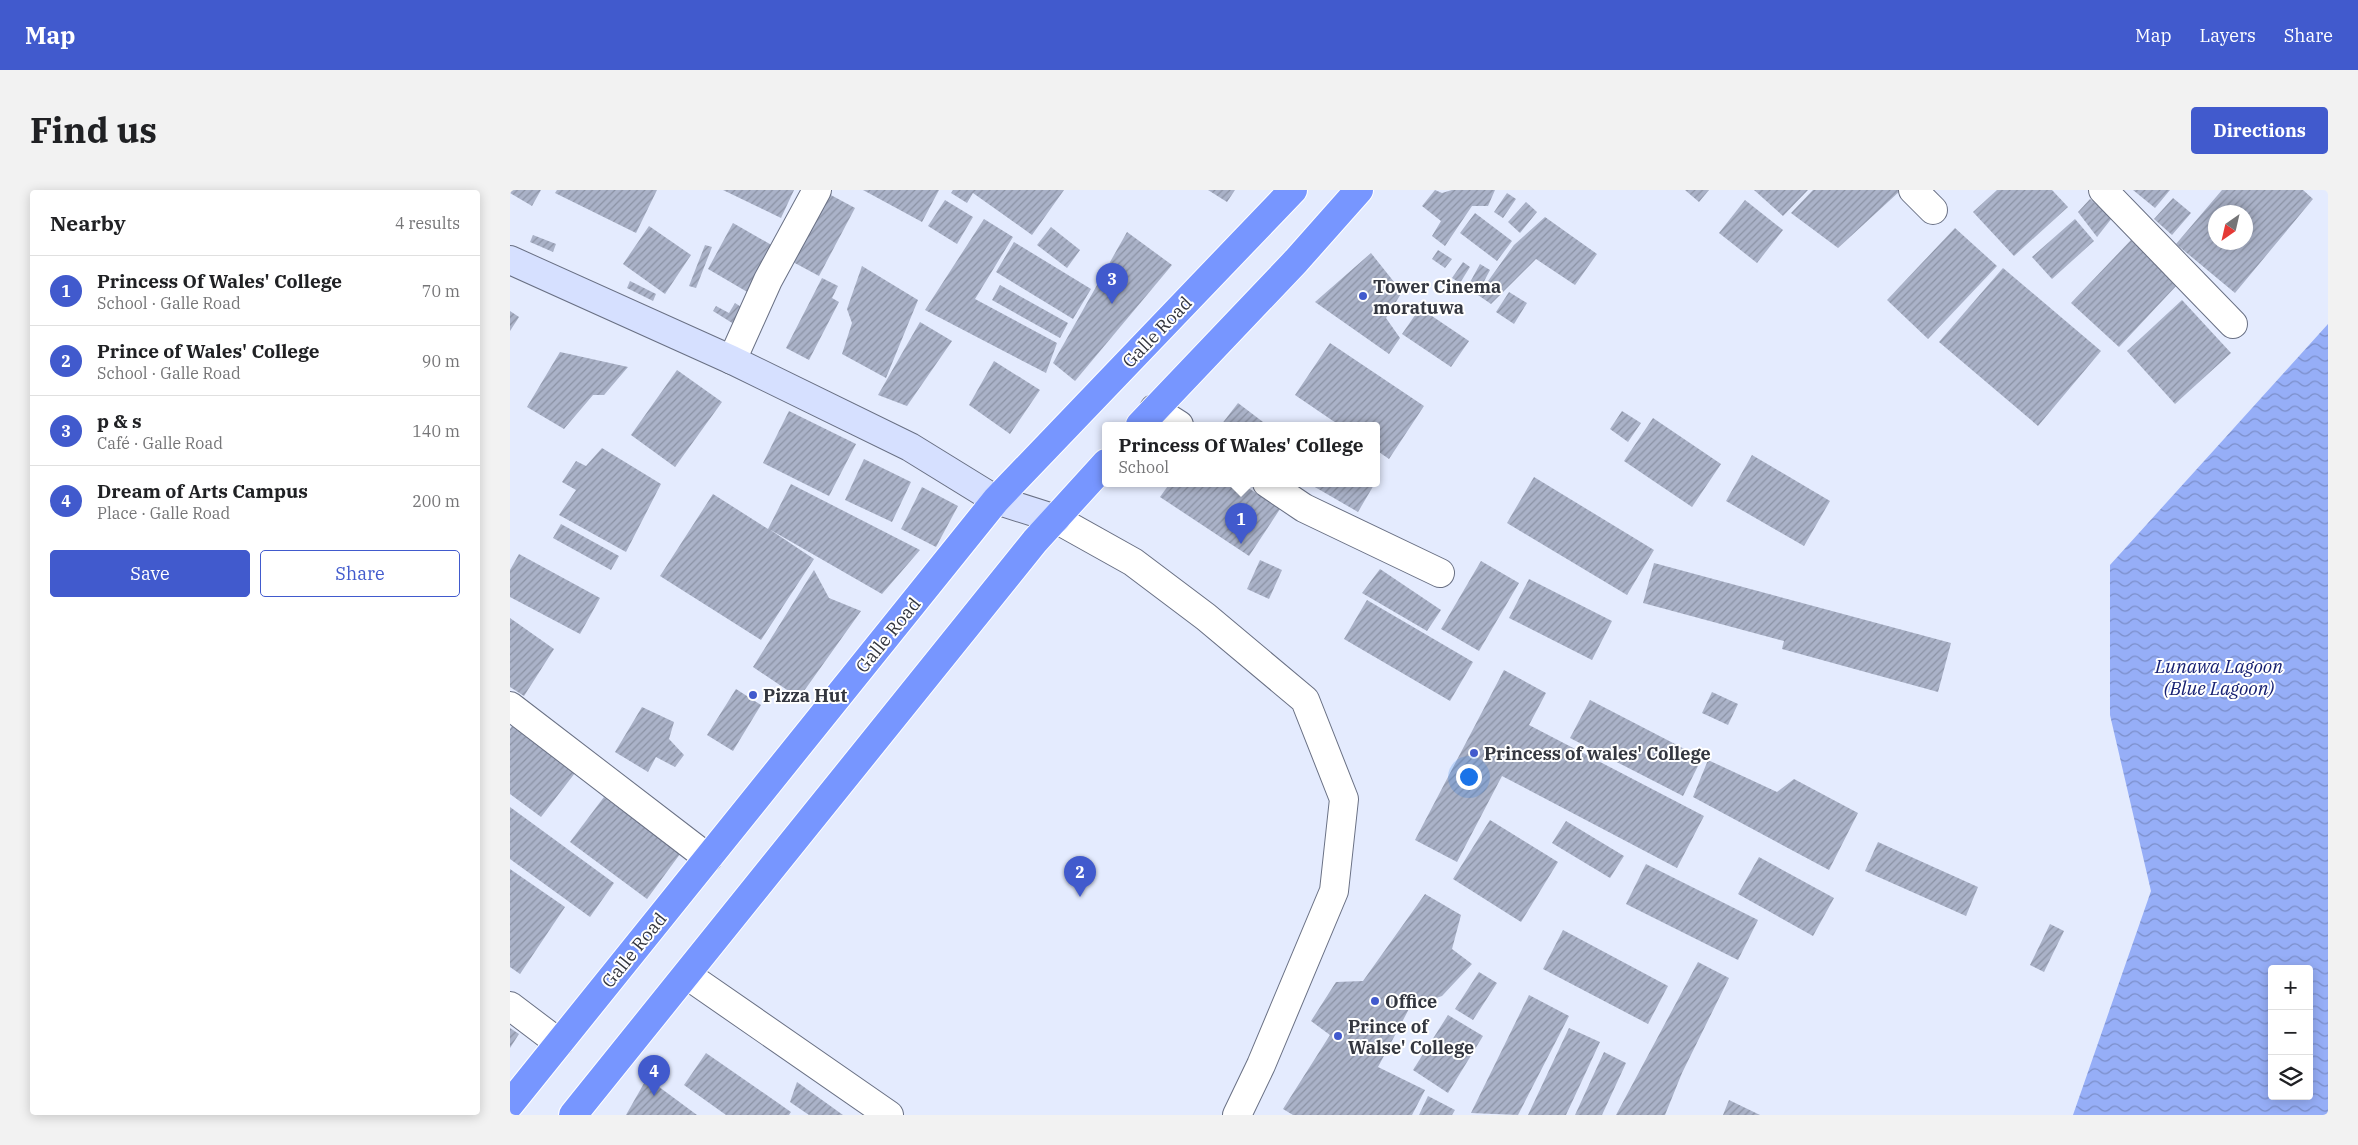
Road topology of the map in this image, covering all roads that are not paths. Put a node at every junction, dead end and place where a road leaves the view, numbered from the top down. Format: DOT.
graph roads {
  1 [pos="817,190"];
  2 [pos="1293,190"];
  3 [pos="1359,190"];
  4 [pos="1913,190"];
  5 [pos="2102,190"];
  6 [pos="1933,210"];
  7 [pos="510,260"];
  8 [pos="2234,324"];
  9 [pos="732,360"];
  10 [pos="1147,417"];
  11 [pos="1167,422"];
  12 [pos="1102,467"];
  13 [pos="1273,487"];
  14 [pos="996,500"];
  15 [pos="1056,519"];
  16 [pos="1440,573"];
  17 [pos="510,706"];
  18 [pos="708,858"];
  19 [pos="687,975"];
  20 [pos="510,1006"];
  21 [pos="559,1043"];
  22 [pos="510,1104"];
  23 [pos="574,1115"];
  24 [pos="889,1115"];
  25 [pos="1237,1115"];
  1 -- 9 [label="street"];
  2 -- 14 [label="highway, Galle Road"];
  3 -- 10 [label="highway"];
  4 -- 6 [label="street"];
  5 -- 8 [label="street"];
  7 -- 9 [label="street"];
  9 -- 14 [label="street"];
  10 -- 11 [label="street"];
  12 -- 15 [label="highway"];
  13 -- 16 [label="street"];
  14 -- 15 [label="street"];
  14 -- 18 [label="highway, Galle Road"];
  15 -- 19 [label="highway"];
  15 -- 25 [label="street"];
  17 -- 18 [label="street"];
  18 -- 21 [label="highway, Galle Road"];
  19 -- 23 [label="highway"];
  19 -- 24 [label="street"];
  20 -- 21 [label="street"];
  21 -- 22 [label="highway, Galle Road"];
}
